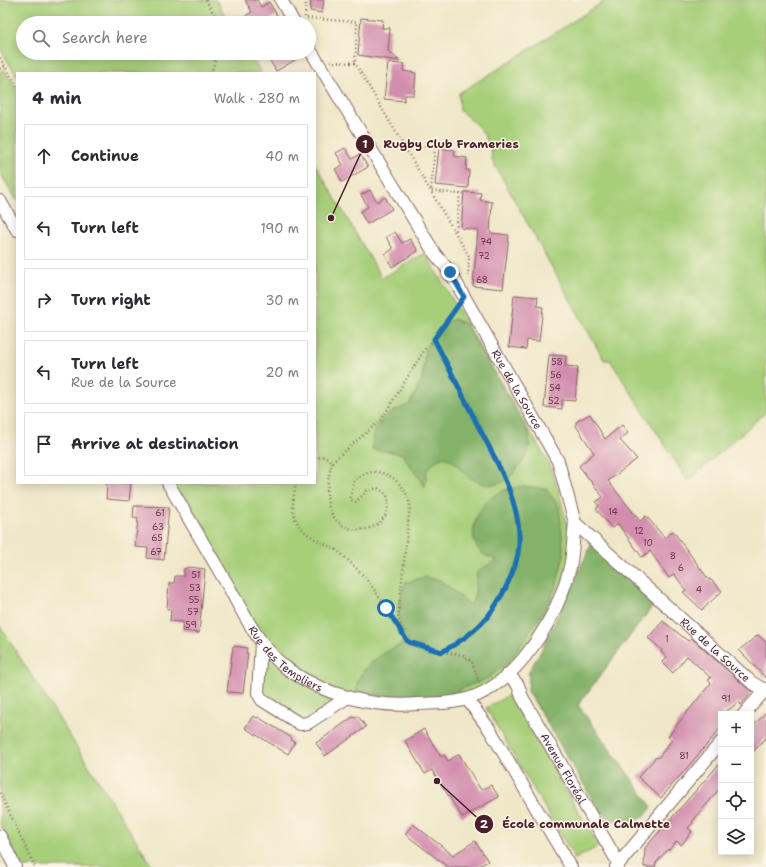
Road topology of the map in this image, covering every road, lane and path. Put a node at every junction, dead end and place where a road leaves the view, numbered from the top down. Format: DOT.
graph roads {
  1 [pos="206,0"];
  2 [pos="280,0"];
  3 [pos="306,0"];
  4 [pos="215,16"];
  5 [pos="290,16"];
  6 [pos="305,16"];
  7 [pos="316,19"];
  8 [pos="0,58"];
  9 [pos="216,60"];
  10 [pos="317,61"];
  11 [pos="355,63"];
  12 [pos="5,66"];
  13 [pos="0,69"];
  14 [pos="211,72"];
  15 [pos="16,84"];
  16 [pos="403,144"];
  17 [pos="431,191"];
  18 [pos="0,201"];
  19 [pos="16,228"];
  20 [pos="456,232"];
  21 [pos="467,283"];
  22 [pos="464,297"];
  23 [pos="434,339"];
  24 [pos="316,459"];
  25 [pos="332,462"];
  26 [pos="169,484"];
  27 [pos="296,484"];
  28 [pos="575,523"];
  29 [pos="402,632"];
  30 [pos="261,642"];
  31 [pos="442,652"];
  32 [pos="508,674"];
  33 [pos="766,690"];
  34 [pos="483,692"];
  35 [pos="348,697"];
  36 [pos="467,699"];
  37 [pos="747,711"];
  38 [pos="718,746"];
  39 [pos="0,793"];
  40 [pos="0,836"];
  41 [pos="618,866"];
  42 [pos="15,867"];
  43 [pos="35,867"];
  44 [pos="571,867"];
  1 -- 4 [label="path"];
  2 -- 5 [label="street"];
  3 -- 6 [label="path"];
  7 -- 11 [label="path"];
  8 -- 12 [label="path"];
  9 -- 14 [label="path"];
  10 -- 11 [label="path"];
  10 -- 22 [label="street, Rue de la Source"];
  11 -- 16 [label="path"];
  12 -- 13 [label="path"];
  12 -- 15 [label="path"];
  16 -- 17 [label="path"];
  16 -- 17 [label="path"];
  17 -- 20 [label="path"];
  17 -- 20 [label="path"];
  18 -- 19 [label="street"];
  20 -- 21 [label="path"];
  22 -- 23 [label="path"];
  22 -- 28 [label="street, Rue de la Source"];
  23 -- 25 [label="path"];
  23 -- 31 [label="path"];
  24 -- 25 [label="path"];
  25 -- 29 [label="path"];
  26 -- 30 [label="street, Rue des Templiers"];
  27 -- 29 [label="path"];
  28 -- 32 [label="street, Rue des Templiers"];
  28 -- 33 [label="street, Rue de la Source"];
  29 -- 31 [label="path"];
  30 -- 35 [label="street, Rue des Templiers"];
  30 -- 35 [label="street"];
  31 -- 34 [label="path"];
  32 -- 34 [label="street, Rue des Templiers"];
  32 -- 41 [label="street, Avenue Floréal"];
  33 -- 37 [label="street"];
  34 -- 36 [label="street, Rue des Templiers"];
  35 -- 36 [label="street, Rue des Templiers"];
  36 -- 44 [label="street"];
  38 -- 41 [label="street"];
  39 -- 43 [label="path"];
  40 -- 42 [label="street"];
}
